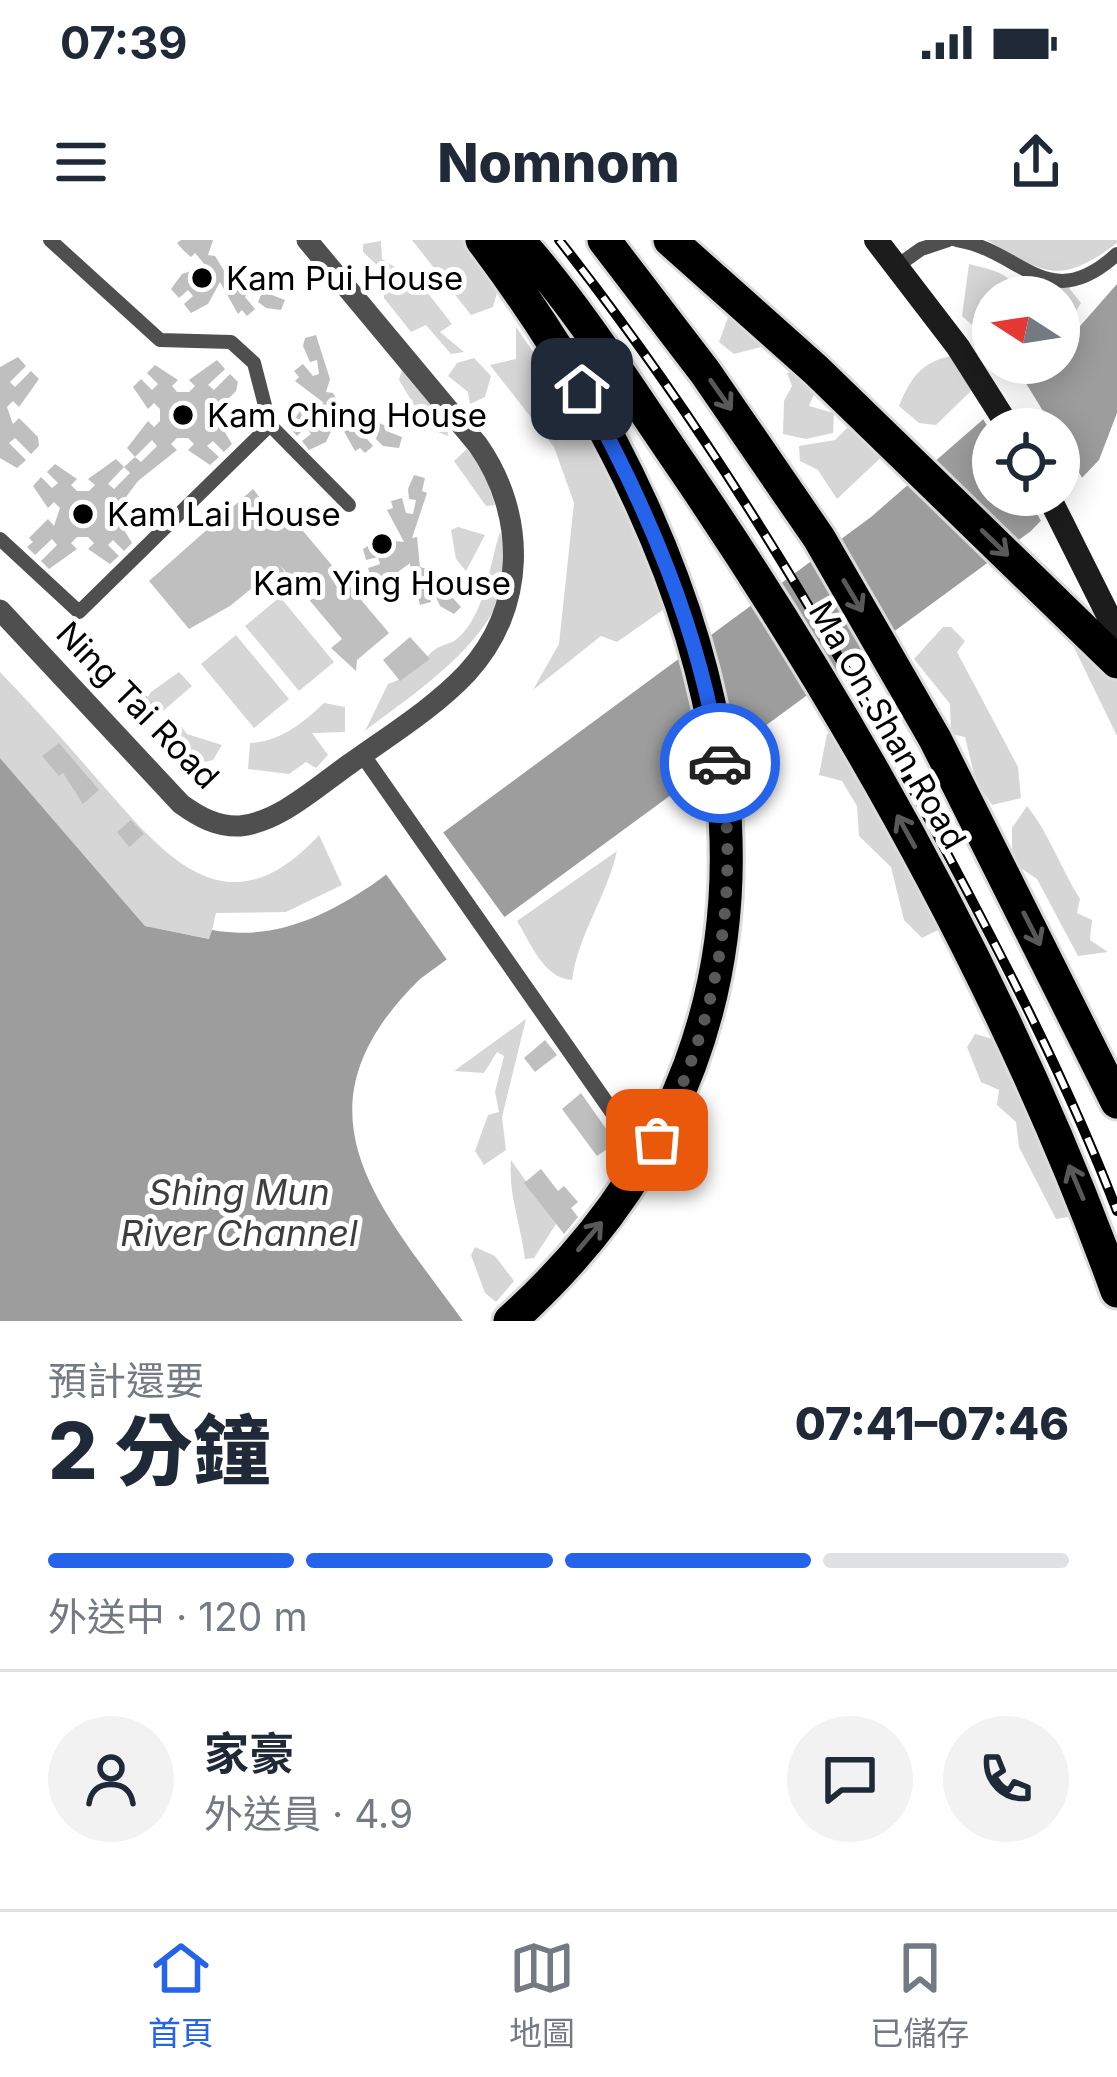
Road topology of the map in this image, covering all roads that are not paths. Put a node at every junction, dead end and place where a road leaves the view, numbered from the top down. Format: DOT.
graph roads {
  1 [pos="50,240"];
  2 [pos="308,240"];
  3 [pos="482,240"];
  4 [pos="518,240"];
  5 [pos="604,240"];
  6 [pos="670,240"];
  7 [pos="876,240"];
  8 [pos="948,240"];
  9 [pos="957,240"];
  10 [pos="1117,254"];
  11 [pos="902,273"];
  12 [pos="995,408"];
  13 [pos="270,425"];
  14 [pos="349,505"];
  15 [pos="1059,516"];
  16 [pos="0,538"];
  17 [pos="0,610"];
  18 [pos="1117,633"];
  19 [pos="1117,662"];
  20 [pos="362,754"];
  21 [pos="1117,1102"];
  22 [pos="639,1150"];
  23 [pos="1117,1292"];
  24 [pos="510,1321"];
  1 -- 13 [label="street"];
  2 -- 20 [label="street, Ning Tai Road"];
  24 -- 3 [label="highway, one-way"];
  23 -- 4 [label="highway, Ma On Shan Road, one-way"];
  5 -- 21 [label="highway, Ma On Shan Road, one-way"];
  6 -- 19 [label="highway, one-way"];
  7 -- 11 [label="main road"];
  8 -- 11 [label="street"];
  9 -- 10 [label="street"];
  11 -- 12 [label="main road"];
  13 -- 14 [label="street"];
  13 -- 16 [label="street"];
  15 -- 18 [label="main road"];
  17 -- 20 [label="street, Ning Tai Road"];
  20 -- 22 [label="street"];
}
